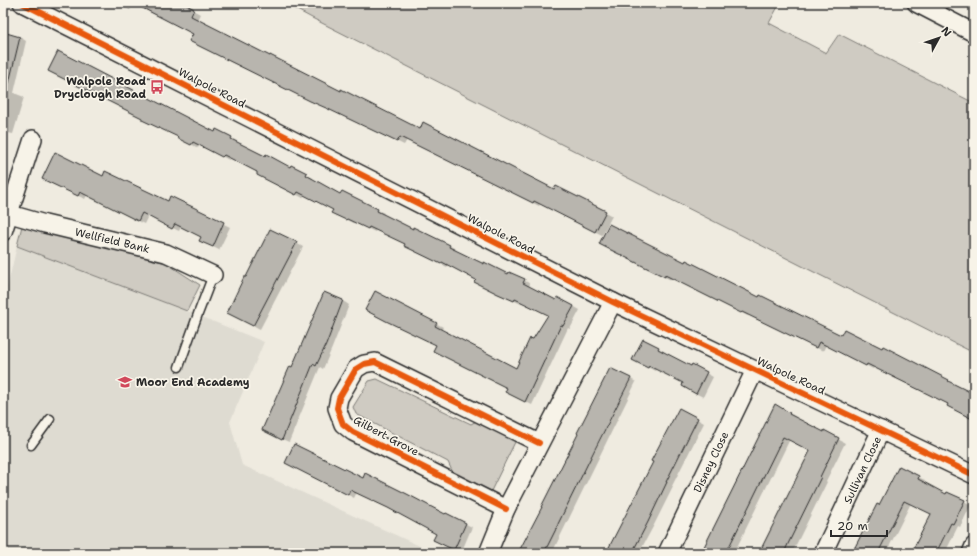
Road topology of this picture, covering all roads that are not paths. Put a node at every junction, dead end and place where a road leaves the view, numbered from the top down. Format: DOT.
graph roads {
  1 [pos="22,3"];
  2 [pos="916,3"];
  3 [pos="974,33"];
  4 [pos="32,139"];
  5 [pos="6,212"];
  6 [pos="3,232"];
  7 [pos="213,275"];
  8 [pos="613,302"];
  9 [pos="179,367"];
  10 [pos="756,370"];
  11 [pos="50,419"];
  12 [pos="881,430"];
  13 [pos="539,443"];
  14 [pos="31,445"];
  15 [pos="974,475"];
  16 [pos="506,509"];
  17 [pos="974,546"];
  18 [pos="488,553"];
  19 [pos="667,553"];
  20 [pos="823,553"];
  21 [pos="971,553"];
  1 -- 8 [label="street, Walpole Road"];
  2 -- 3 [label="street"];
  4 -- 5 [label="street"];
  5 -- 6 [label="street"];
  5 -- 7 [label="street, Wellfield Bank"];
  7 -- 9 [label="lane"];
  8 -- 10 [label="street, Walpole Road"];
  8 -- 13 [label="street"];
  10 -- 12 [label="street, Walpole Road"];
  10 -- 19 [label="street, Disney Close"];
  11 -- 14 [label="lane"];
  12 -- 15 [label="street, Walpole Road"];
  12 -- 20 [label="street, Sullivan Close"];
  13 -- 16 [label="street"];
  13 -- 16 [label="street, Gilbert Grove"];
  16 -- 18 [label="street"];
  17 -- 21 [label="street"];
}
